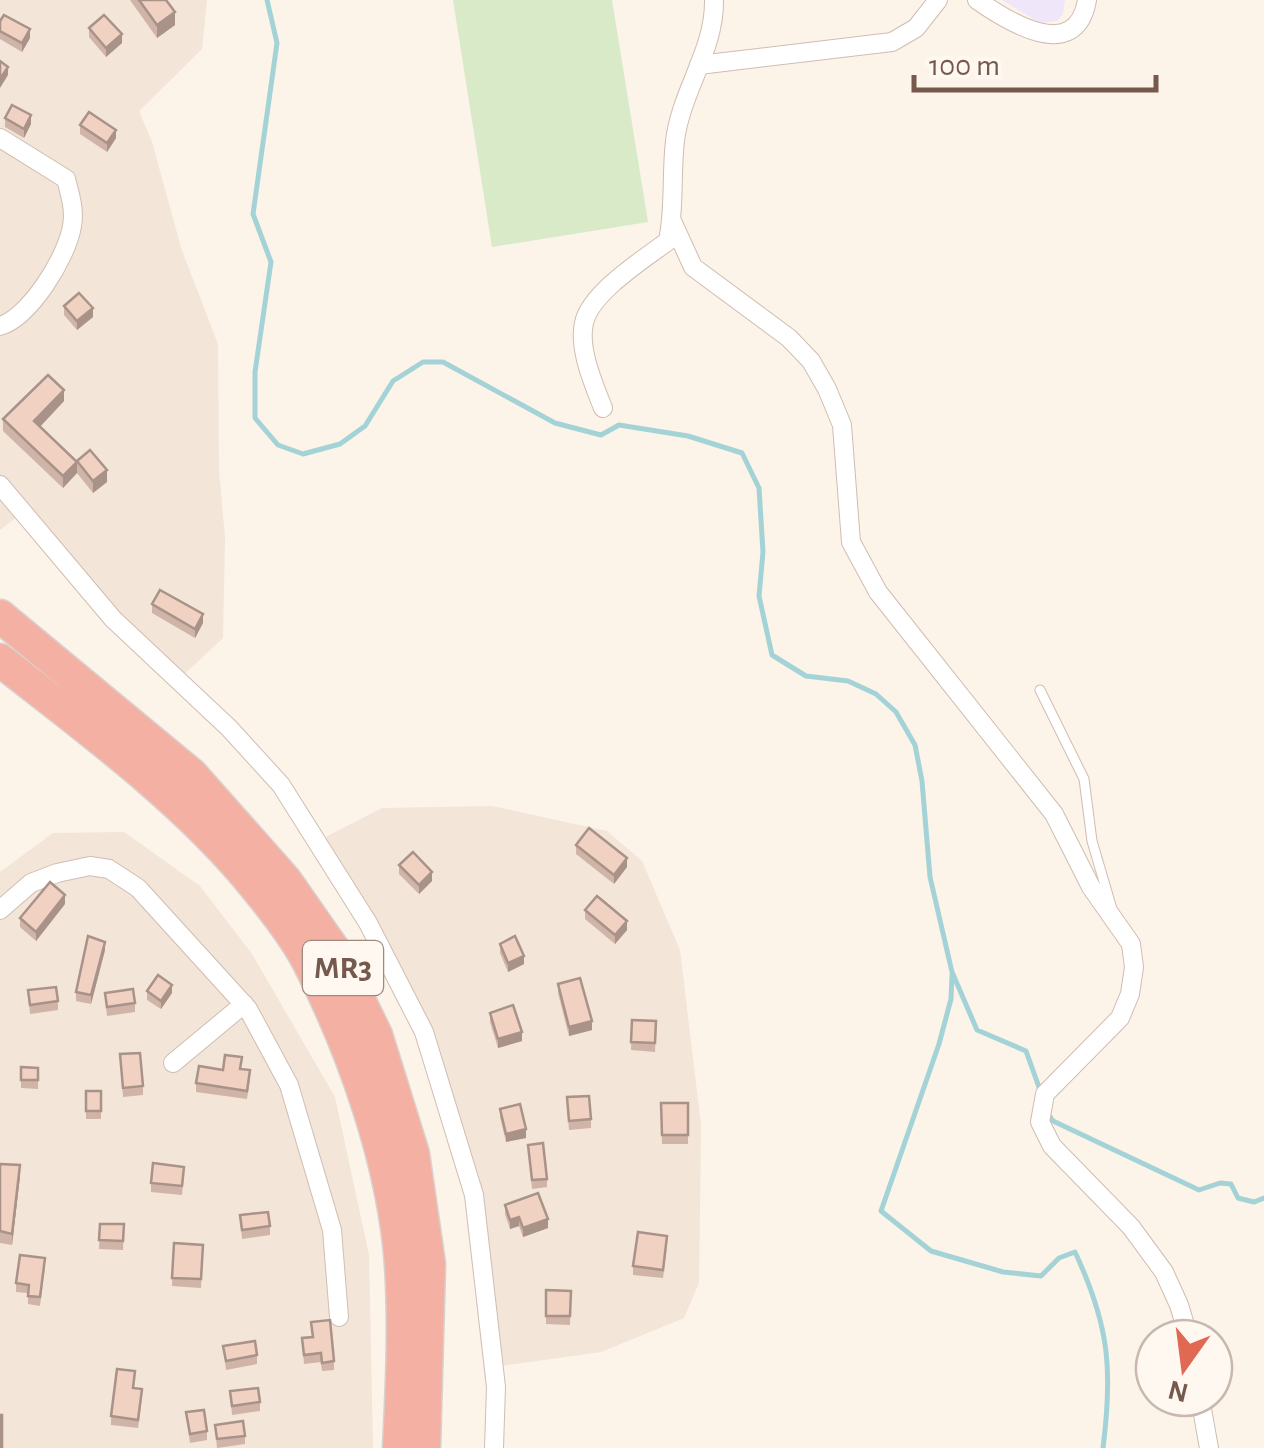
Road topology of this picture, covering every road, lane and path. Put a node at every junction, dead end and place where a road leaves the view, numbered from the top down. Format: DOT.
graph roads {
  1 [pos="714,0"];
  2 [pos="938,0"];
  3 [pos="977,0"];
  4 [pos="1086,0"];
  5 [pos="699,65"];
  6 [pos="0,138"];
  7 [pos="672,221"];
  8 [pos="0,326"];
  9 [pos="603,408"];
  10 [pos="0,484"];
  11 [pos="3,618"];
  12 [pos="0,660"];
  13 [pos="0,676"];
  14 [pos="1040,690"];
  15 [pos="125,758"];
  16 [pos="0,910"];
  17 [pos="1115,921"];
  18 [pos="244,1004"];
  19 [pos="173,1063"];
  20 [pos="339,1316"];
  21 [pos="1183,1318"];
  22 [pos="1204,1418"];
  23 [pos="400,1448"];
  24 [pos="424,1448"];
  25 [pos="494,1448"];
  26 [pos="1209,1448"];
  1 -- 5 [label="street"];
  2 -- 5 [label="street"];
  3 -- 4 [label="street"];
  5 -- 7 [label="street"];
  6 -- 8 [label="street"];
  7 -- 9 [label="street"];
  7 -- 17 [label="street"];
  10 -- 25 [label="street"];
  11 -- 24 [label="highway, MR3"];
  12 -- 15 [label="highway, MR3"];
  13 -- 15 [label="highway"];
  14 -- 17 [label="lane"];
  15 -- 23 [label="highway, MR3"];
  16 -- 18 [label="street"];
  17 -- 21 [label="street"];
  18 -- 19 [label="street"];
  18 -- 20 [label="street"];
  22 -- 26 [label="street"];
}
